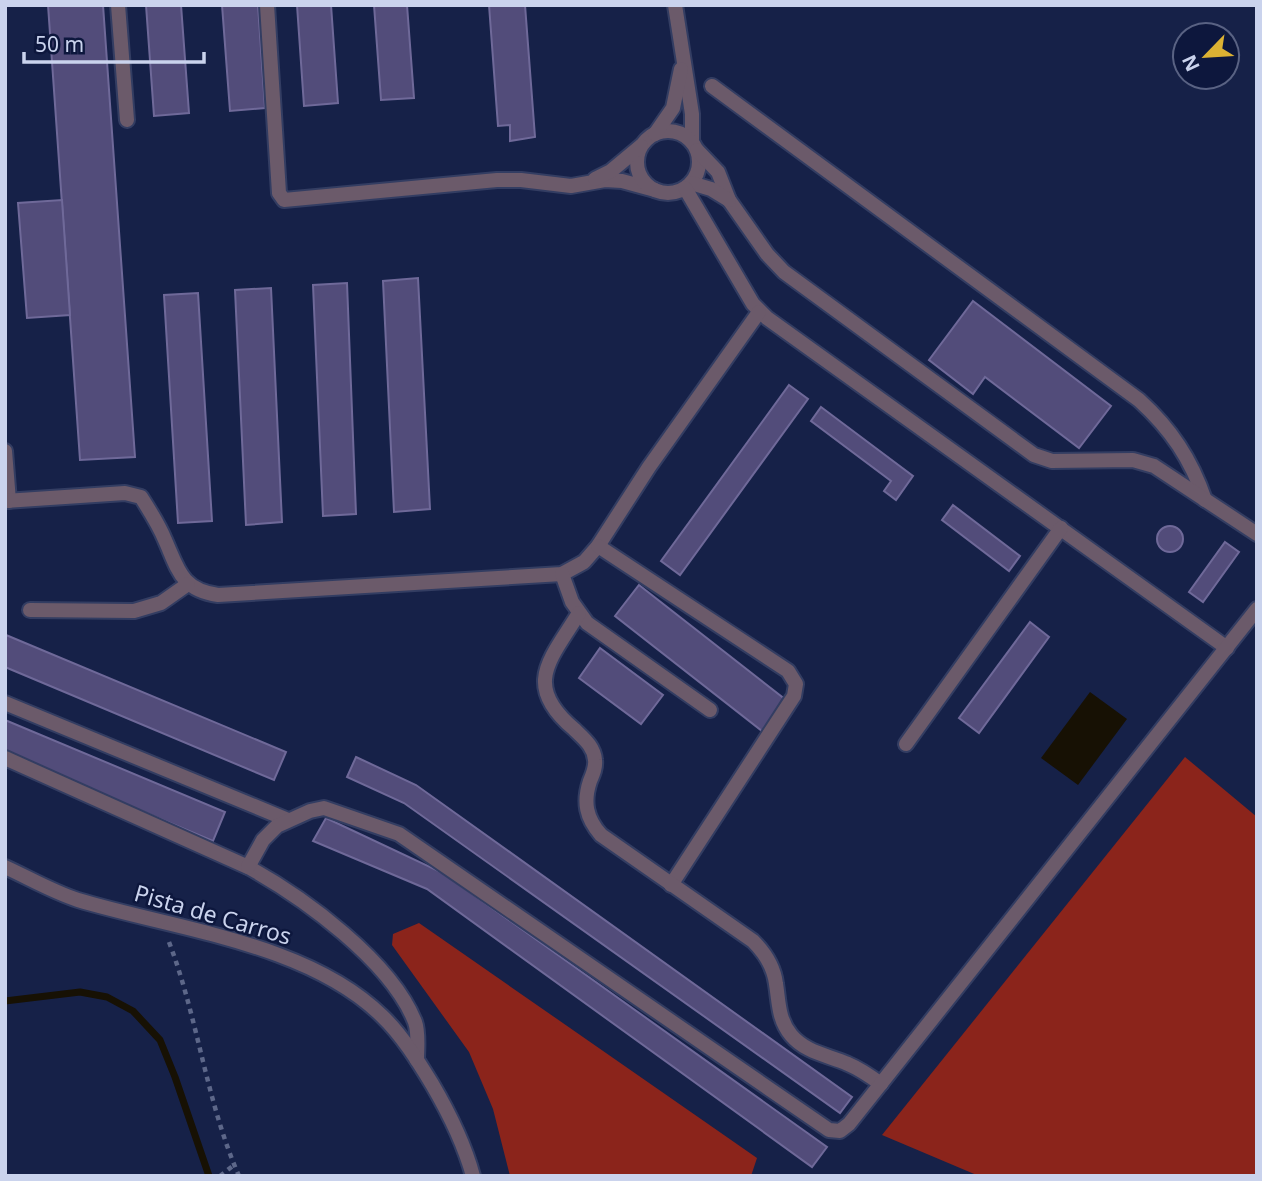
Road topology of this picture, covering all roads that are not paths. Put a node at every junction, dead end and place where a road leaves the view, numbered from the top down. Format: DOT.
graph roads {
  1 [pos="118,5"];
  2 [pos="267,5"];
  3 [pos="675,5"];
  4 [pos="683,57"];
  5 [pos="712,86"];
  6 [pos="127,120"];
  7 [pos="652,136"];
  8 [pos="694,146"];
  9 [pos="588,183"];
  10 [pos="688,186"];
  11 [pos="655,190"];
  12 [pos="729,200"];
  13 [pos="759,312"];
  14 [pos="5,451"];
  15 [pos="1205,500"];
  16 [pos="7,501"];
  17 [pos="1061,528"];
  18 [pos="1257,534"];
  19 [pos="598,546"];
  20 [pos="562,574"];
  21 [pos="188,584"];
  22 [pos="1257,609"];
  23 [pos="30,610"];
  24 [pos="579,613"];
  25 [pos="1227,648"];
  26 [pos="5,703"];
  27 [pos="710,710"];
  28 [pos="906,744"];
  29 [pos="5,758"];
  30 [pos="288,820"];
  31 [pos="5,867"];
  32 [pos="248,867"];
  33 [pos="671,885"];
  34 [pos="417,1060"];
  35 [pos="881,1084"];
  36 [pos="472,1176"];
  1 -- 6 [label="lane"];
  2 -- 9 [label="lane"];
  3 -- 4 [label="lane"];
  4 -- 7 [label="lane"];
  4 -- 8 [label="lane"];
  5 -- 15 [label="lane"];
  7 -- 8 [label="lane"];
  7 -- 9 [label="lane"];
  7 -- 11 [label="lane"];
  8 -- 10 [label="lane"];
  8 -- 12 [label="lane"];
  9 -- 11 [label="lane"];
  10 -- 11 [label="lane"];
  10 -- 12 [label="lane"];
  10 -- 13 [label="lane"];
  12 -- 15 [label="lane"];
  13 -- 17 [label="lane"];
  13 -- 19 [label="lane"];
  14 -- 16 [label="lane"];
  15 -- 18 [label="lane"];
  16 -- 21 [label="lane"];
  17 -- 25 [label="lane"];
  17 -- 28 [label="lane"];
  19 -- 20 [label="lane"];
  19 -- 33 [label="lane"];
  20 -- 21 [label="lane"];
  20 -- 24 [label="lane"];
  21 -- 23 [label="lane"];
  22 -- 25 [label="lane"];
  24 -- 27 [label="lane"];
  24 -- 33 [label="lane"];
  25 -- 35 [label="lane"];
  26 -- 30 [label="lane"];
  29 -- 32 [label="lane"];
  30 -- 32 [label="lane"];
  30 -- 35 [label="lane"];
  31 -- 34 [label="lane, Pista de Carros"];
  32 -- 34 [label="lane"];
  33 -- 35 [label="lane"];
  34 -- 36 [label="lane, Pista de Carros"];
}
